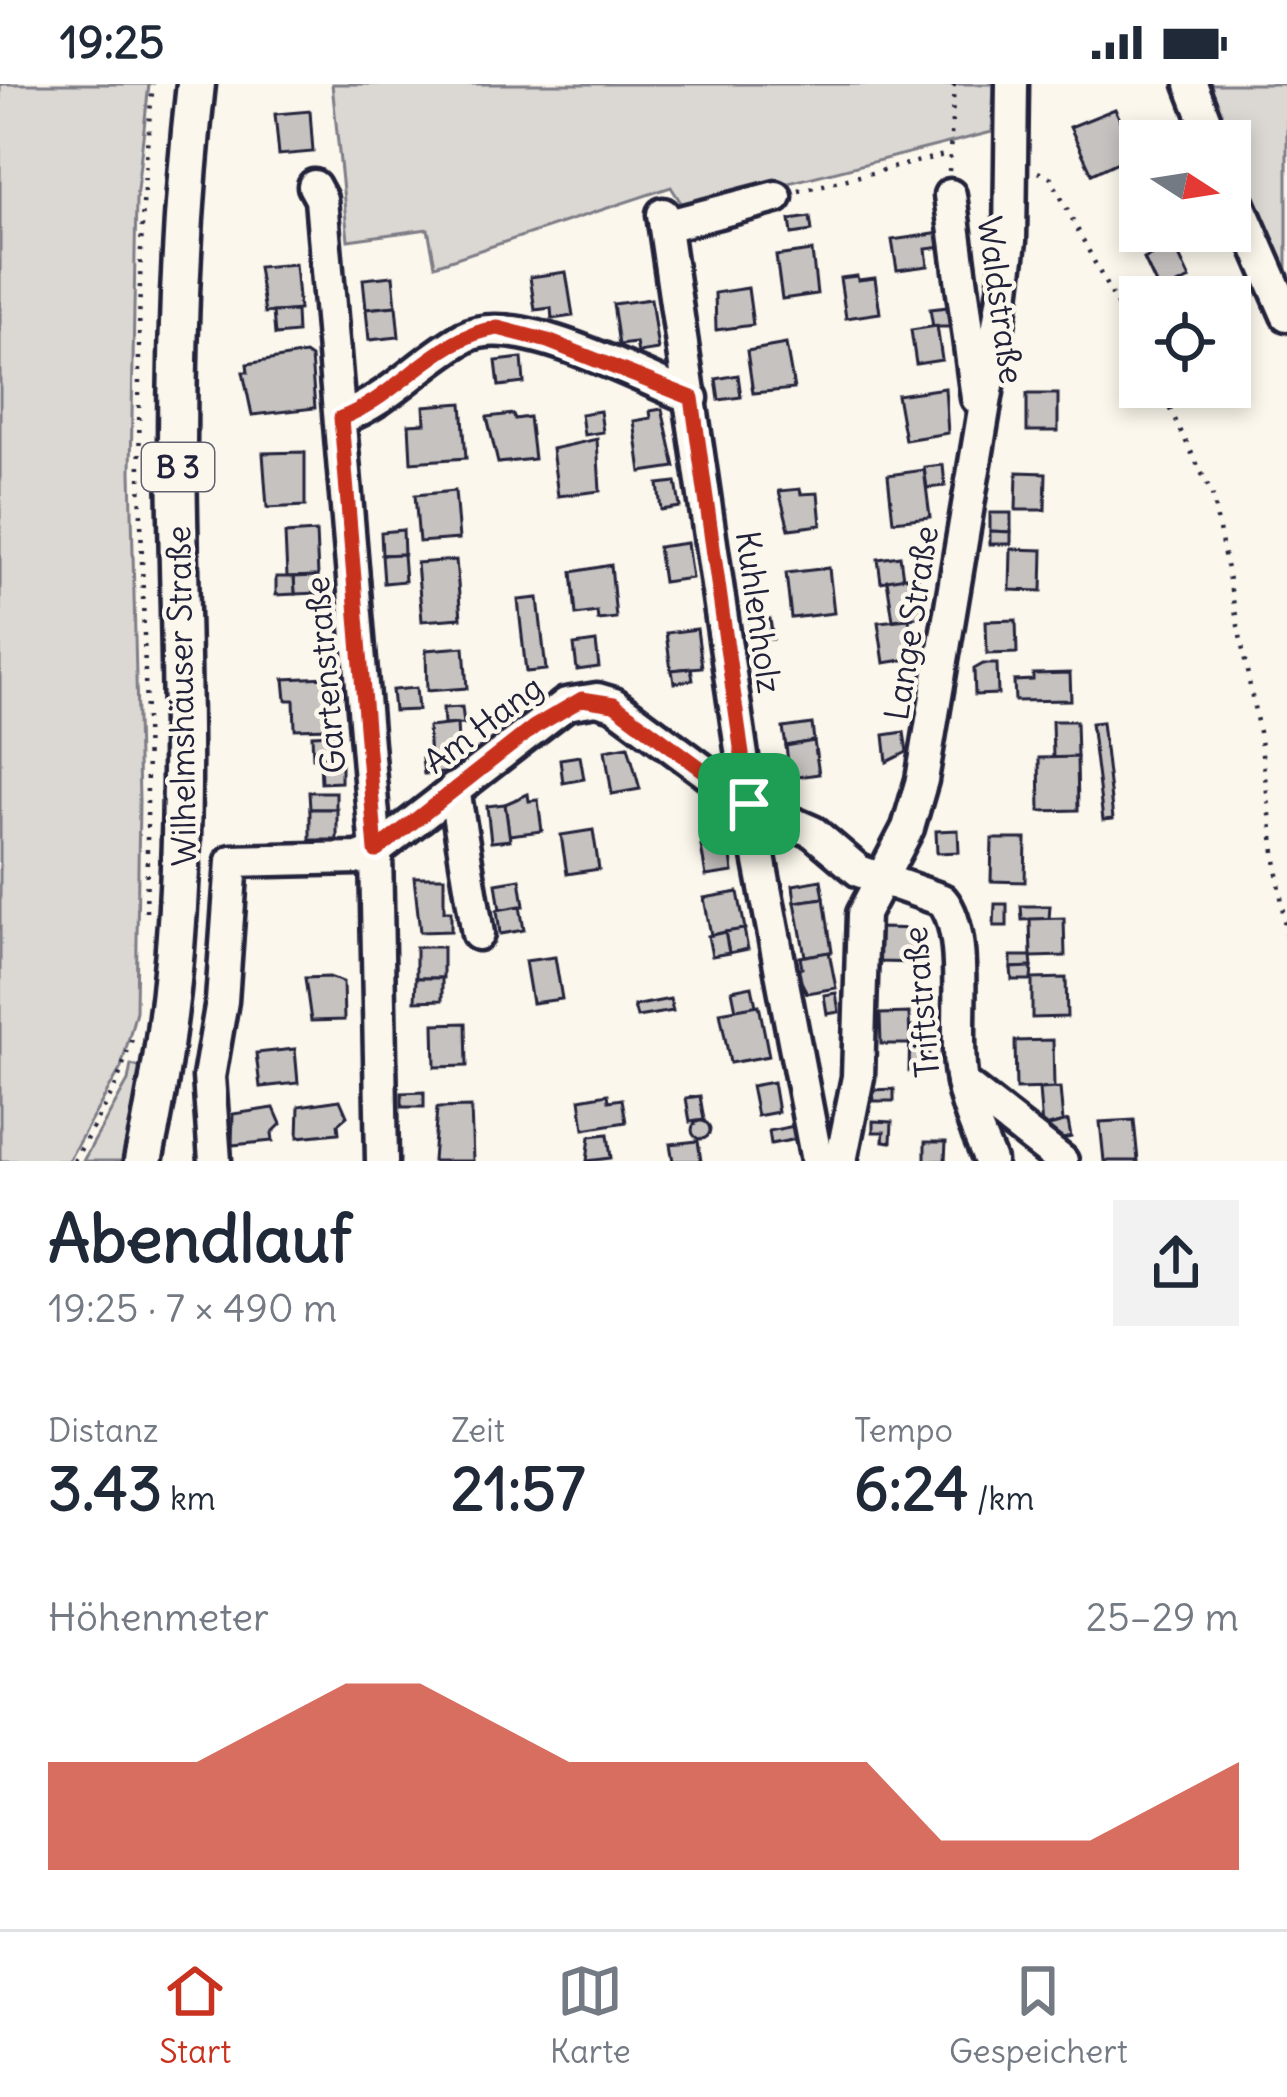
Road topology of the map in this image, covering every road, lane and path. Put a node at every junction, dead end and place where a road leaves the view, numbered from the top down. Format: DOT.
graph roads {
  1 [pos="153,84"];
  2 [pos="196,84"];
  3 [pos="954,84"];
  4 [pos="1012,84"];
  5 [pos="1190,84"];
  6 [pos="1205,120"];
  7 [pos="948,154"];
  8 [pos="1011,161"];
  9 [pos="314,186"];
  10 [pos="950,195"];
  11 [pos="776,197"];
  12 [pos="1251,232"];
  13 [pos="1119,309"];
  14 [pos="1287,315"];
  15 [pos="692,398"];
  16 [pos="1169,408"];
  17 [pos="981,416"];
  18 [pos="341,418"];
  19 [pos="454,789"];
  20 [pos="749,804"];
  21 [pos="376,851"];
  22 [pos="883,878"];
  23 [pos="146,920"];
  24 [pos="478,934"];
  25 [pos="1287,942"];
  26 [pos="136,1021"];
  27 [pos="962,1084"];
  28 [pos="74,1161"];
  29 [pos="143,1161"];
  30 [pos="214,1161"];
  31 [pos="382,1161"];
  32 [pos="817,1161"];
  33 [pos="841,1161"];
  34 [pos="990,1161"];
  35 [pos="1062,1161"];
  1 -- 23 [label="path"];
  2 -- 29 [label="main road, Wilhelmshäuser Straße / B 3"];
  3 -- 7 [label="path"];
  4 -- 8 [label="street, Lange Straße"];
  5 -- 6 [label="street"];
  7 -- 10 [label="path"];
  7 -- 11 [label="path"];
  8 -- 13 [label="path"];
  8 -- 17 [label="street, Lange Straße"];
  9 -- 18 [label="street, Gartenstraße"];
  10 -- 17 [label="street, Waldstraße"];
  11 -- 15 [label="street, Kuhlenholz"];
  12 -- 14 [label="street"];
  15 -- 18 [label="street"];
  15 -- 20 [label="street, Kuhlenholz"];
  16 -- 25 [label="path"];
  17 -- 22 [label="street, Lange Straße"];
  18 -- 21 [label="street, Gartenstraße"];
  19 -- 20 [label="street, Am Hang"];
  19 -- 21 [label="street, Am Hang"];
  19 -- 24 [label="street"];
  20 -- 22 [label="street, Am Hang"];
  20 -- 32 [label="street, Kuhlenholz"];
  21 -- 30 [label="street, Wilhelmshäuser Straße"];
  21 -- 31 [label="street, Gartenstraße"];
  22 -- 27 [label="street, Triftstraße"];
  22 -- 33 [label="street, Lange Straße"];
  26 -- 28 [label="path"];
  27 -- 34 [label="street, Triftstraße"];
  27 -- 35 [label="street"];
}
